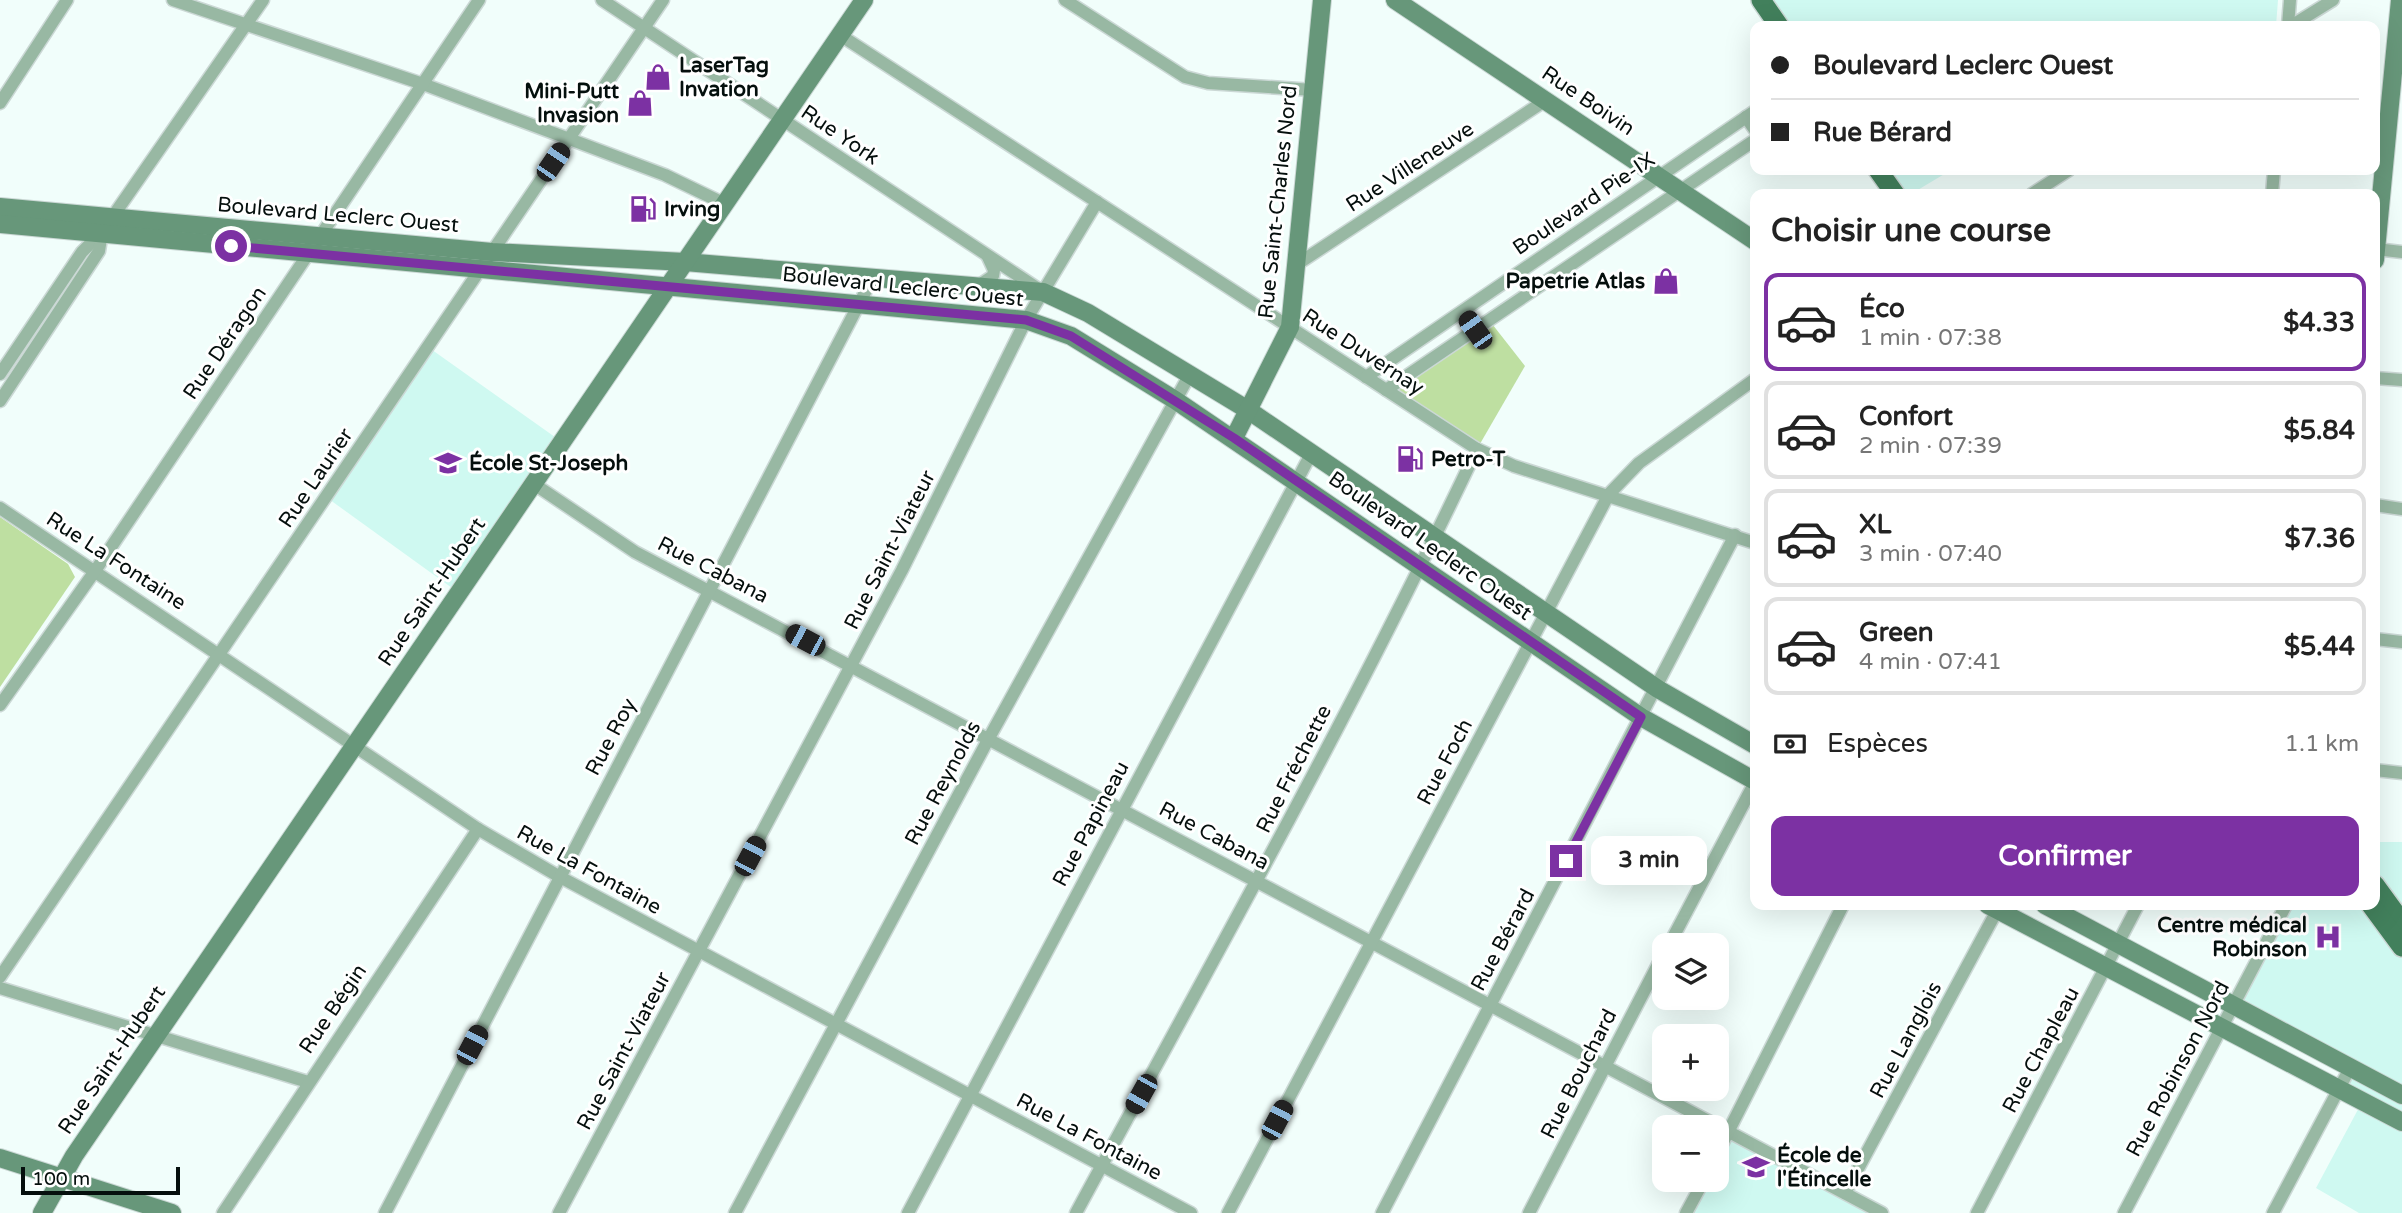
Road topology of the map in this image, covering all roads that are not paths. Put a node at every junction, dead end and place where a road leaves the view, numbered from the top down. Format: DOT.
graph roads {
  1 [pos="67,0"];
  2 [pos="173,0"];
  3 [pos="262,0"];
  4 [pos="479,0"];
  5 [pos="602,0"];
  6 [pos="663,0"];
  7 [pos="864,0"];
  8 [pos="1065,0"];
  9 [pos="1322,0"];
  10 [pos="1395,0"];
  11 [pos="1761,0"];
  12 [pos="2290,0"];
  13 [pos="2333,0"];
  14 [pos="2400,0"];
  15 [pos="1776,21"];
  16 [pos="2290,21"];
  17 [pos="2298,21"];
  18 [pos="247,24"];
  19 [pos="644,28"];
  20 [pos="840,35"];
  21 [pos="423,83"];
  22 [pos="1313,90"];
  23 [pos="1546,100"];
  24 [pos="0,103"];
  25 [pos="1750,115"];
  26 [pos="782,120"];
  27 [pos="569,139"];
  28 [pos="1750,143"];
  29 [pos="2061,175"];
  30 [pos="1659,176"];
  31 [pos="2040,189"];
  32 [pos="2380,190"];
  33 [pos="1681,191"];
  34 [pos="1097,202"];
  35 [pos="725,204"];
  36 [pos="0,208"];
  37 [pos="0,224"];
  38 [pos="107,224"];
  39 [pos="1585,227"];
  40 [pos="319,237"];
  41 [pos="1750,238"];
  42 [pos="1599,246"];
  43 [pos="492,252"];
  44 [pos="2402,252"];
  45 [pos="308,254"];
  46 [pos="2380,254"];
  47 [pos="988,256"];
  48 [pos="685,262"];
  49 [pos="1296,265"];
  50 [pos="480,270"];
  51 [pos="1516,274"];
  52 [pos="872,279"];
  53 [pos="978,286"];
  54 [pos="667,288"];
  55 [pos="1043,292"];
  56 [pos="1529,293"];
  57 [pos="859,303"];
  58 [pos="1462,311"];
  59 [pos="1026,320"];
  60 [pos="1290,327"];
  61 [pos="1475,330"];
  62 [pos="0,374"];
  63 [pos="1190,374"];
  64 [pos="1366,377"];
  65 [pos="2380,378"];
  66 [pos="2402,380"];
  67 [pos="1750,383"];
  68 [pos="1386,390"];
  69 [pos="1175,400"];
  70 [pos="0,401"];
  71 [pos="1248,410"];
  72 [pos="1234,438"];
  73 [pos="1477,449"];
  74 [pos="1311,454"];
  75 [pos="1296,482"];
  76 [pos="534,484"];
  77 [pos="1609,494"];
  78 [pos="2380,506"];
  79 [pos="0,508"];
  80 [pos="2402,509"];
  81 [pos="1735,536"];
  82 [pos="1434,539"];
  83 [pos="1750,541"];
  84 [pos="1421,566"];
  85 [pos="95,571"];
  86 [pos="710,590"];
  87 [pos="1548,613"];
  88 [pos="2380,640"];
  89 [pos="2402,642"];
  90 [pos="1530,643"];
  91 [pos="220,653"];
  92 [pos="852,665"];
  93 [pos="1658,689"];
  94 [pos="0,705"];
  95 [pos="1641,717"];
  96 [pos="989,738"];
  97 [pos="1750,742"];
  98 [pos="355,746"];
  99 [pos="2380,771"];
  100 [pos="2402,774"];
  101 [pos="1750,778"];
  102 [pos="1750,791"];
  103 [pos="1120,808"];
  104 [pos="478,829"];
  105 [pos="560,877"];
  106 [pos="1258,881"];
  107 [pos="2380,892"];
  108 [pos="1840,910"];
  109 [pos="1993,910"];
  110 [pos="2002,910"];
  111 [pos="2054,910"];
  112 [pos="2135,910"];
  113 [pos="2283,910"];
  114 [pos="2375,910"];
  115 [pos="2402,922"];
  116 [pos="1675,933"];
  117 [pos="1371,942"];
  118 [pos="2118,944"];
  119 [pos="2402,947"];
  120 [pos="699,951"];
  121 [pos="2106,967"];
  122 [pos="1652,976"];
  123 [pos="0,977"];
  124 [pos="0,988"];
  125 [pos="1490,1005"];
  126 [pos="2233,1006"];
  127 [pos="836,1024"];
  128 [pos="2222,1028"];
  129 [pos="156,1036"];
  130 [pos="1605,1066"];
  131 [pos="2350,1068"];
  132 [pos="307,1082"];
  133 [pos="2337,1089"];
  134 [pos="2402,1095"];
  135 [pos="971,1096"];
  136 [pos="1696,1115"];
  137 [pos="2402,1122"];
  138 [pos="1729,1130"];
  139 [pos="1729,1133"];
  140 [pos="0,1158"];
  141 [pos="1102,1166"];
  142 [pos="61,1177"];
  143 [pos="1697,1192"];
  144 [pos="1845,1193"];
  145 [pos="41,1213"];
  146 [pos="172,1213"];
  147 [pos="223,1213"];
  148 [pos="384,1213"];
  149 [pos="559,1213"];
  150 [pos="735,1213"];
  151 [pos="908,1213"];
  152 [pos="1076,1213"];
  153 [pos="1191,1213"];
  154 [pos="1228,1213"];
  155 [pos="1382,1213"];
  156 [pos="1529,1213"];
  157 [pos="1686,1213"];
  158 [pos="1882,1213"];
  159 [pos="1977,1213"];
  160 [pos="2124,1213"];
  161 [pos="2273,1213"];
  1 -- 24 [label="street"];
  2 -- 18 [label="street"];
  3 -- 18 [label="street"];
  4 -- 21 [label="street, Rue Déragon"];
  5 -- 19 [label="street, Rue York"];
  6 -- 19 [label="street, Rue Laurier"];
  7 -- 20 [label="street, Rue Saint-Hubert"];
  8 -- 22 [label="street"];
  9 -- 22 [label="street, Rue Saint-Charles Nord"];
  10 -- 23 [label="street, Rue Boivin"];
  11 -- 15 [label="main road"];
  12 -- 16 [label="street"];
  13 -- 17 [label="street"];
  14 -- 32 [label="street"];
  18 -- 21 [label="street"];
  18 -- 38 [label="street"];
  19 -- 26 [label="street, Rue York"];
  19 -- 27 [label="street, Rue Laurier"];
  20 -- 26 [label="street, Rue Saint-Hubert"];
  20 -- 34 [label="street, Rue Duvernay"];
  21 -- 27 [label="street"];
  21 -- 40 [label="street, Rue Déragon"];
  22 -- 49 [label="street, Rue Saint-Charles Nord"];
  23 -- 30 [label="street, Rue Boivin"];
  23 -- 49 [label="street, Rue Villeneuve"];
  25 -- 30 [label="street, Boulevard Pie-IX"];
  26 -- 35 [label="street, Rue Saint-Hubert"];
  26 -- 47 [label="street, Rue York"];
  27 -- 35 [label="street"];
  27 -- 43 [label="street, Rue Laurier"];
  28 -- 33 [label="street, Boulevard Pie-IX"];
  29 -- 31 [label="street"];
  30 -- 33 [label="street, Rue Boivin"];
  30 -- 39 [label="street, Boulevard Pie-IX"];
  33 -- 41 [label="street, Rue Boivin"];
  33 -- 42 [label="street, Boulevard Pie-IX"];
  34 -- 55 [label="street, Rue Saint-Viateur"];
  34 -- 60 [label="street, Rue Duvernay"];
  35 -- 48 [label="street, Rue Saint-Hubert"];
  36 -- 38 [label="street, Boulevard Leclerc Ouest"];
  37 -- 38 [label="street, Boulevard Leclerc Ouest"];
  38 -- 40 [label="street, Boulevard Leclerc Ouest"];
  38 -- 45 [label="street, Boulevard Leclerc Ouest"];
  38 -- 62 [label="street"];
  38 -- 70 [label="street"];
  39 -- 42 [label="street"];
  39 -- 51 [label="street, Boulevard Pie-IX"];
  40 -- 43 [label="street, Boulevard Leclerc Ouest"];
  40 -- 45 [label="street, Rue Déragon"];
  42 -- 56 [label="street, Boulevard Pie-IX"];
  43 -- 48 [label="street, Boulevard Leclerc Ouest"];
  43 -- 50 [label="street, Rue Laurier"];
  44 -- 46 [label="street"];
  45 -- 50 [label="street, Boulevard Leclerc Ouest"];
  45 -- 85 [label="street, Rue Déragon"];
  47 -- 53 [label="street"];
  47 -- 55 [label="street, Rue York"];
  48 -- 52 [label="street, Boulevard Leclerc Ouest"];
  48 -- 54 [label="street, Rue Saint-Hubert"];
  49 -- 60 [label="street, Rue Saint-Charles Nord"];
  50 -- 54 [label="street, Boulevard Leclerc Ouest"];
  50 -- 91 [label="street, Rue Laurier"];
  51 -- 56 [label="street"];
  51 -- 58 [label="street, Boulevard Pie-IX"];
  52 -- 53 [label="street, Boulevard Leclerc Ouest"];
  52 -- 57 [label="street, Rue Roy"];
  53 -- 55 [label="street, Boulevard Leclerc Ouest"];
  54 -- 57 [label="street, Boulevard Leclerc Ouest"];
  54 -- 76 [label="street, Rue Saint-Hubert"];
  55 -- 59 [label="street, Rue Saint-Viateur"];
  55 -- 63 [label="street, Boulevard Leclerc Ouest"];
  56 -- 61 [label="street, Boulevard Pie-IX"];
  57 -- 59 [label="street, Boulevard Leclerc Ouest"];
  57 -- 86 [label="street, Rue Roy"];
  58 -- 61 [label="street"];
  58 -- 64 [label="street, Boulevard Pie-IX"];
  59 -- 69 [label="street, Boulevard Leclerc Ouest"];
  59 -- 92 [label="street, Rue Saint-Viateur"];
  60 -- 64 [label="street, Rue Duvernay"];
  60 -- 71 [label="street, Rue Saint-Charles Nord"];
  61 -- 68 [label="street, Boulevard Pie-IX"];
  63 -- 69 [label="street, Rue Reynolds"];
  63 -- 71 [label="street, Boulevard Leclerc Ouest"];
  64 -- 68 [label="street, Rue Duvernay"];
  65 -- 66 [label="street"];
  67 -- 77 [label="street, Rue Foch"];
  68 -- 73 [label="street, Rue Duvernay"];
  69 -- 72 [label="street, Boulevard Leclerc Ouest"];
  69 -- 96 [label="street, Rue Reynolds"];
  71 -- 72 [label="street, Rue Saint-Charles Nord"];
  71 -- 74 [label="street, Boulevard Leclerc Ouest"];
  72 -- 75 [label="street, Boulevard Leclerc Ouest"];
  73 -- 77 [label="street, Rue Duvernay"];
  73 -- 82 [label="street, Rue Fréchette"];
  74 -- 75 [label="street, Rue Papineau"];
  74 -- 82 [label="street, Boulevard Leclerc Ouest"];
  75 -- 84 [label="street, Boulevard Leclerc Ouest"];
  75 -- 103 [label="street, Rue Papineau"];
  76 -- 86 [label="street, Rue Cabana"];
  76 -- 98 [label="street, Rue Saint-Hubert"];
  77 -- 81 [label="street, Rue Duvernay"];
  77 -- 87 [label="street, Rue Foch"];
  78 -- 80 [label="street"];
  79 -- 85 [label="street, Rue La Fontaine"];
  81 -- 83 [label="street, Rue Duvernay"];
  81 -- 93 [label="street, Rue Bérard"];
  82 -- 84 [label="street, Rue Fréchette"];
  82 -- 87 [label="street, Boulevard Leclerc Ouest"];
  84 -- 90 [label="street, Boulevard Leclerc Ouest"];
  84 -- 106 [label="street, Rue Fréchette"];
  85 -- 91 [label="street, Rue La Fontaine"];
  85 -- 94 [label="street, Rue Déragon"];
  86 -- 92 [label="street, Rue Cabana"];
  86 -- 105 [label="street, Rue Roy"];
  87 -- 90 [label="street, Rue Foch"];
  87 -- 93 [label="street, Boulevard Leclerc Ouest"];
  88 -- 89 [label="street"];
  90 -- 95 [label="street, Boulevard Leclerc Ouest"];
  90 -- 117 [label="street, Rue Foch"];
  91 -- 98 [label="street, Rue La Fontaine"];
  91 -- 123 [label="street, Rue Laurier"];
  92 -- 96 [label="street, Rue Cabana"];
  92 -- 120 [label="street, Rue Saint-Viateur"];
  93 -- 95 [label="street, Rue Bérard"];
  93 -- 97 [label="street, Boulevard Leclerc Ouest"];
  95 -- 101 [label="street, Boulevard Leclerc Ouest"];
  95 -- 125 [label="street, Rue Bérard"];
  96 -- 103 [label="street, Rue Cabana"];
  96 -- 127 [label="street, Rue Reynolds"];
  98 -- 104 [label="street, Rue La Fontaine"];
  98 -- 129 [label="street, Rue Saint-Hubert"];
  99 -- 100 [label="street"];
  102 -- 116 [label="street"];
  103 -- 106 [label="street, Rue Cabana"];
  103 -- 135 [label="street, Rue Papineau"];
  104 -- 105 [label="street, Rue La Fontaine"];
  104 -- 132 [label="street, Rue Bégin"];
  105 -- 120 [label="street, Rue La Fontaine"];
  105 -- 148 [label="street, Rue Roy"];
  106 -- 117 [label="street, Rue Cabana"];
  106 -- 141 [label="street, Rue Fréchette"];
  107 -- 115 [label="main road"];
  108 -- 138 [label="street"];
  109 -- 144 [label="street, Rue Langlois"];
  110 -- 121 [label="street"];
  111 -- 118 [label="street"];
  112 -- 118 [label="street, Rue Chapleau"];
  113 -- 126 [label="street, Rue Robinson Nord"];
  114 -- 119 [label="main road"];
  117 -- 125 [label="street, Rue Cabana"];
  117 -- 154 [label="street, Rue Foch"];
  118 -- 121 [label="street, Rue Chapleau"];
  118 -- 126 [label="street"];
  120 -- 127 [label="street, Rue La Fontaine"];
  120 -- 149 [label="street, Rue Saint-Viateur"];
  121 -- 128 [label="street"];
  121 -- 159 [label="street, Rue Chapleau"];
  122 -- 130 [label="street, Rue Bouchard"];
  124 -- 129 [label="street"];
  125 -- 130 [label="street, Rue Cabana"];
  125 -- 155 [label="street, Rue Bérard"];
  126 -- 128 [label="street, Rue Robinson Nord"];
  126 -- 131 [label="street"];
  127 -- 135 [label="street, Rue La Fontaine"];
  127 -- 150 [label="street, Rue Reynolds"];
  128 -- 133 [label="street"];
  128 -- 160 [label="street, Rue Robinson Nord"];
  129 -- 132 [label="street"];
  129 -- 142 [label="street, Rue Saint-Hubert"];
  130 -- 136 [label="street, Rue Cabana"];
  130 -- 156 [label="street, Rue Bouchard"];
  131 -- 133 [label="street"];
  131 -- 134 [label="street"];
  132 -- 147 [label="street, Rue Bégin"];
  133 -- 137 [label="street"];
  133 -- 161 [label="street"];
  135 -- 141 [label="street, Rue La Fontaine"];
  135 -- 151 [label="street, Rue Papineau"];
  139 -- 144 [label="street, Rue Cabana"];
  140 -- 142 [label="street"];
  141 -- 152 [label="street, Rue Fréchette"];
  141 -- 153 [label="street, Rue La Fontaine"];
  142 -- 145 [label="street, Rue Saint-Hubert"];
  142 -- 146 [label="street"];
  143 -- 157 [label="street"];
  144 -- 158 [label="street, Rue Cabana"];
}
